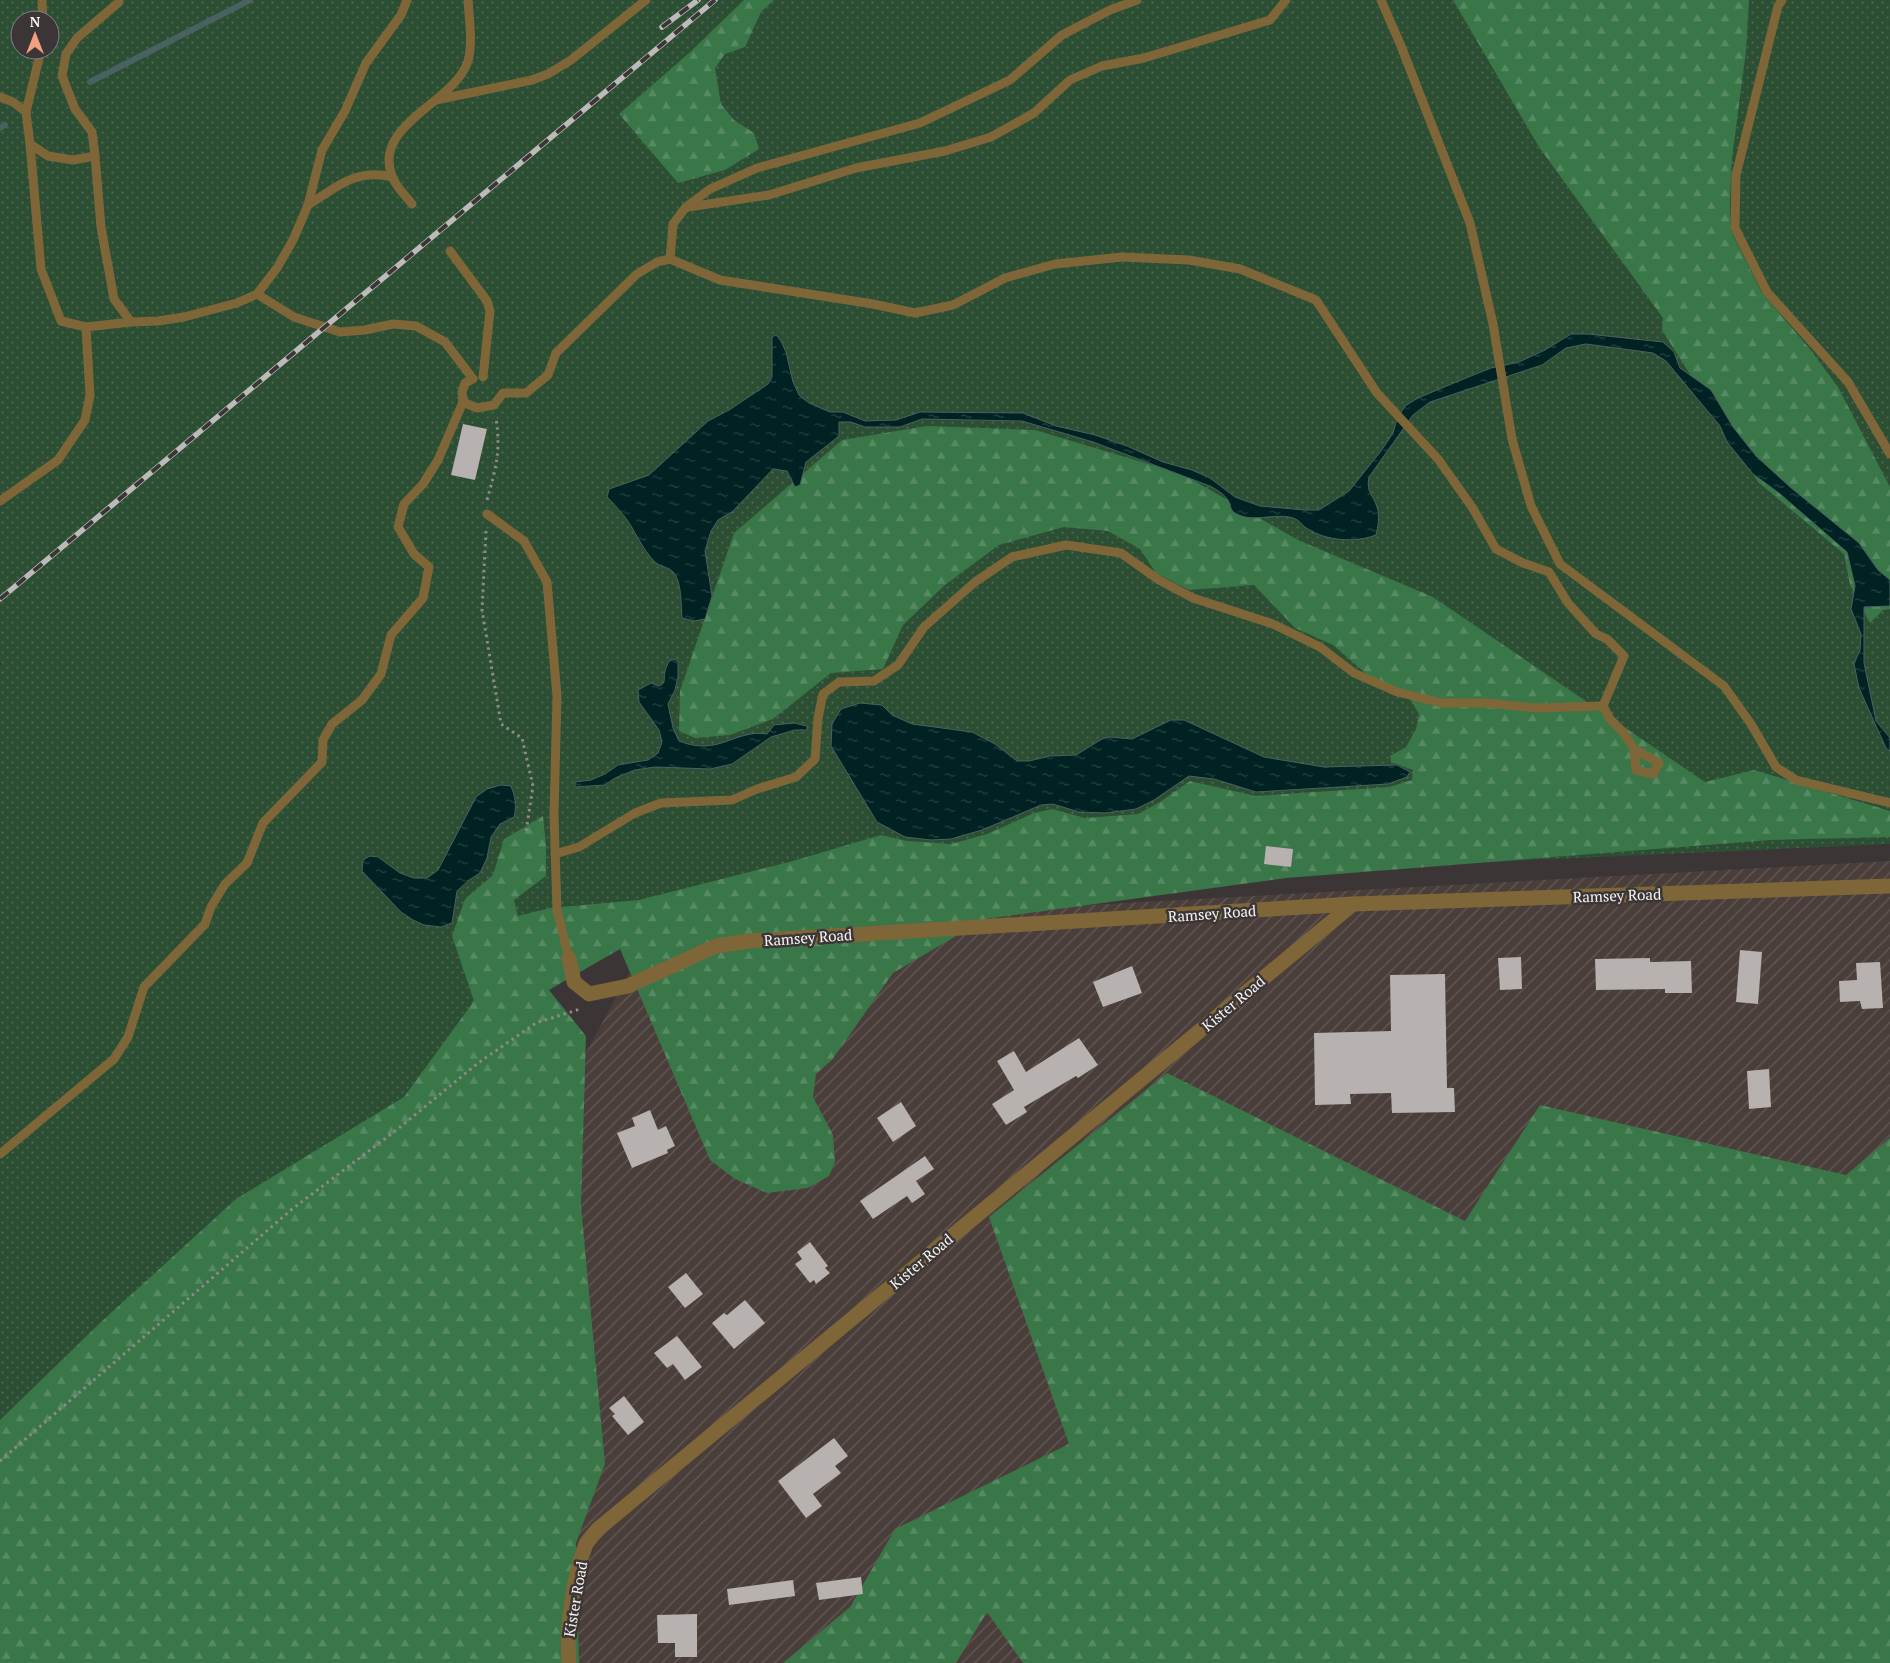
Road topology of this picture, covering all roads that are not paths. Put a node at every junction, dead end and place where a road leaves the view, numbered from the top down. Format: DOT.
graph roads {
  1 [pos="119,0"];
  2 [pos="407,0"];
  3 [pos="468,0"];
  4 [pos="646,0"];
  5 [pos="1137,0"];
  6 [pos="1286,0"];
  7 [pos="1381,0"];
  8 [pos="1782,0"];
  9 [pos="39,60"];
  10 [pos="0,96"];
  11 [pos="436,100"];
  12 [pos="26,112"];
  13 [pos="30,144"];
  14 [pos="94,156"];
  15 [pos="392,178"];
  16 [pos="412,204"];
  17 [pos="308,205"];
  18 [pos="686,207"];
  19 [pos="450,252"];
  20 [pos="670,259"];
  21 [pos="257,294"];
  22 [pos="131,322"];
  23 [pos="86,327"];
  24 [pos="483,377"];
  25 [pos="463,402"];
  26 [pos="1890,454"];
  27 [pos="0,501"];
  28 [pos="487,514"];
  29 [pos="1603,706"];
  30 [pos="1634,749"];
  31 [pos="1890,803"];
  32 [pos="555,854"];
  33 [pos="1890,886"];
  34 [pos="1353,904"];
  35 [pos="569,958"];
  36 [pos="0,1154"];
  37 [pos="569,1663"];
  1 -- 14 [label="lane"];
  2 -- 17 [label="lane"];
  3 -- 11 [label="lane"];
  4 -- 11 [label="lane"];
  5 -- 18 [label="lane"];
  6 -- 18 [label="lane"];
  7 -- 31 [label="lane"];
  8 -- 26 [label="lane"];
  9 -- 12 [label="lane"];
  10 -- 12 [label="lane"];
  11 -- 15 [label="lane"];
  12 -- 13 [label="lane"];
  13 -- 14 [label="lane"];
  13 -- 23 [label="lane"];
  14 -- 22 [label="lane"];
  15 -- 16 [label="lane"];
  15 -- 17 [label="lane"];
  17 -- 21 [label="lane"];
  18 -- 20 [label="lane"];
  19 -- 24 [label="lane"];
  20 -- 25 [label="lane"];
  20 -- 29 [label="lane"];
  21 -- 22 [label="lane"];
  21 -- 25 [label="lane"];
  22 -- 23 [label="lane"];
  23 -- 27 [label="lane"];
  25 -- 36 [label="lane"];
  28 -- 32 [label="lane"];
  29 -- 30 [label="lane"];
  29 -- 32 [label="lane"];
  32 -- 35 [label="lane"];
  33 -- 34 [label="street, Ramsey Road"];
  34 -- 35 [label="street, Ramsey Road"];
  34 -- 37 [label="street, Kister Road"];
}
